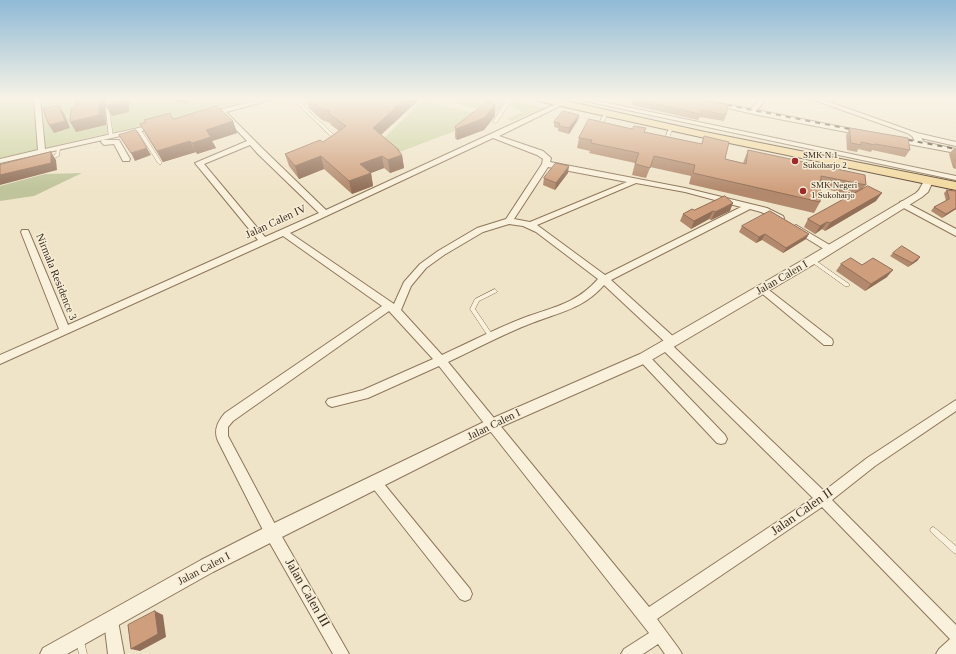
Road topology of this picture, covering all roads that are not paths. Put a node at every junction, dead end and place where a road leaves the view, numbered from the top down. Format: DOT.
graph roads {
  1 [pos="39,129"];
  2 [pos="108,129"];
  3 [pos="145,129"];
  4 [pos="239,129"];
  5 [pos="326,129"];
  6 [pos="510,129"];
  7 [pos="671,129"];
  8 [pos="678,129"];
  9 [pos="709,129"];
  10 [pos="839,129"];
  11 [pos="897,129"];
  12 [pos="139,130"];
  13 [pos="868,134"];
  14 [pos="915,135"];
  15 [pos="493,136"];
  16 [pos="108,137"];
  17 [pos="884,137"];
  18 [pos="336,138"];
  19 [pos="664,141"];
  20 [pos="252,142"];
  21 [pos="922,144"];
  22 [pos="956,144"];
  23 [pos="58,148"];
  24 [pos="956,151"];
  25 [pos="42,152"];
  26 [pos="126,159"];
  27 [pos="44,160"];
  28 [pos="0,161"];
  29 [pos="160,163"];
  30 [pos="546,164"];
  31 [pos="956,178"];
  32 [pos="635,181"];
  33 [pos="928,181"];
  34 [pos="956,186"];
  35 [pos="903,204"];
  36 [pos="749,206"];
  37 [pos="324,213"];
  38 [pos="509,221"];
  39 [pos="530,225"];
  40 [pos="25,232"];
  41 [pos="283,232"];
  42 [pos="956,233"];
  43 [pos="264,241"];
  44 [pos="830,249"];
  45 [pos="812,260"];
  46 [pos="604,279"];
  47 [pos="846,285"];
  48 [pos="762,289"];
  49 [pos="495,291"];
  50 [pos="393,308"];
  51 [pos="65,330"];
  52 [pos="492,338"];
  53 [pos="828,342"];
  54 [pos="669,344"];
  55 [pos="644,358"];
  56 [pos="0,360"];
  57 [pos="441,361"];
  58 [pos="332,402"];
  59 [pos="956,405"];
  60 [pos="492,425"];
  61 [pos="721,439"];
  62 [pos="376,483"];
  63 [pos="823,499"];
  64 [pos="933,530"];
  65 [pos="272,533"];
  66 [pos="956,551"];
  67 [pos="465,594"];
  68 [pos="647,617"];
  69 [pos="111,621"];
  70 [pos="956,634"];
  71 [pos="659,635"];
  72 [pos="956,644"];
  73 [pos="81,646"];
  74 [pos="49,654"];
  75 [pos="116,654"];
  76 [pos="341,654"];
  77 [pos="629,654"];
  78 [pos="674,654"];
  79 [pos="944,654"];
  1 -- 25 [label="street"];
  2 -- 16 [label="lane"];
  3 -- 12 [label="street"];
  4 -- 20 [label="street"];
  5 -- 18 [label="lane"];
  6 -- 15 [label="street, Jalan Calen IV"];
  7 -- 19 [label="lane"];
  8 -- 33 [label="main road"];
  9 -- 31 [label="street"];
  10 -- 13 [label="street"];
  11 -- 14 [label="street"];
  12 -- 16 [label="street"];
  12 -- 29 [label="lane"];
  14 -- 21 [label="street"];
  14 -- 22 [label="street"];
  15 -- 30 [label="street"];
  15 -- 37 [label="street, Jalan Calen IV"];
  16 -- 23 [label="street"];
  16 -- 26 [label="street"];
  17 -- 21 [label="street"];
  20 -- 37 [label="street"];
  20 -- 43 [label="street"];
  21 -- 24 [label="street"];
  23 -- 25 [label="street"];
  23 -- 27 [label="lane"];
  25 -- 28 [label="street"];
  30 -- 32 [label="street"];
  30 -- 38 [label="street"];
  32 -- 36 [label="street"];
  32 -- 39 [label="street"];
  33 -- 34 [label="main road"];
  33 -- 35 [label="street, Jalan Calen I"];
  35 -- 42 [label="street"];
  35 -- 44 [label="street, Jalan Calen I"];
  36 -- 44 [label="street"];
  36 -- 46 [label="street"];
  37 -- 41 [label="street, Jalan Calen IV"];
  38 -- 39 [label="street"];
  38 -- 50 [label="street"];
  39 -- 46 [label="street"];
  40 -- 51 [label="street, Nirmala Residence 3"];
  41 -- 43 [label="street, Jalan Calen IV"];
  41 -- 50 [label="street"];
  43 -- 51 [label="street, Jalan Calen IV"];
  44 -- 45 [label="street, Jalan Calen I"];
  45 -- 47 [label="lane"];
  45 -- 48 [label="street, Jalan Calen I"];
  46 -- 52 [label="street"];
  46 -- 54 [label="street"];
  48 -- 53 [label="street"];
  48 -- 54 [label="street, Jalan Calen I"];
  49 -- 52 [label="lane"];
  50 -- 57 [label="street"];
  50 -- 65 [label="street, Jalan Calen III"];
  51 -- 56 [label="street, Jalan Calen IV"];
  52 -- 57 [label="street"];
  54 -- 55 [label="street, Jalan Calen I"];
  54 -- 63 [label="street"];
  55 -- 60 [label="street, Jalan Calen I"];
  55 -- 61 [label="street"];
  57 -- 58 [label="street"];
  57 -- 60 [label="street"];
  59 -- 63 [label="street, Jalan Calen II"];
  60 -- 62 [label="street, Jalan Calen I"];
  60 -- 68 [label="street"];
  62 -- 65 [label="street, Jalan Calen I"];
  62 -- 67 [label="street"];
  63 -- 68 [label="street, Jalan Calen II"];
  63 -- 70 [label="street"];
  64 -- 66 [label="lane"];
  65 -- 69 [label="street, Jalan Calen I"];
  65 -- 76 [label="street, Jalan Calen III"];
  68 -- 71 [label="street"];
  69 -- 73 [label="street, Jalan Calen I"];
  69 -- 75 [label="street"];
  71 -- 77 [label="street"];
  71 -- 78 [label="street"];
  72 -- 79 [label="street"];
  73 -- 74 [label="street, Jalan Calen I"];
}
